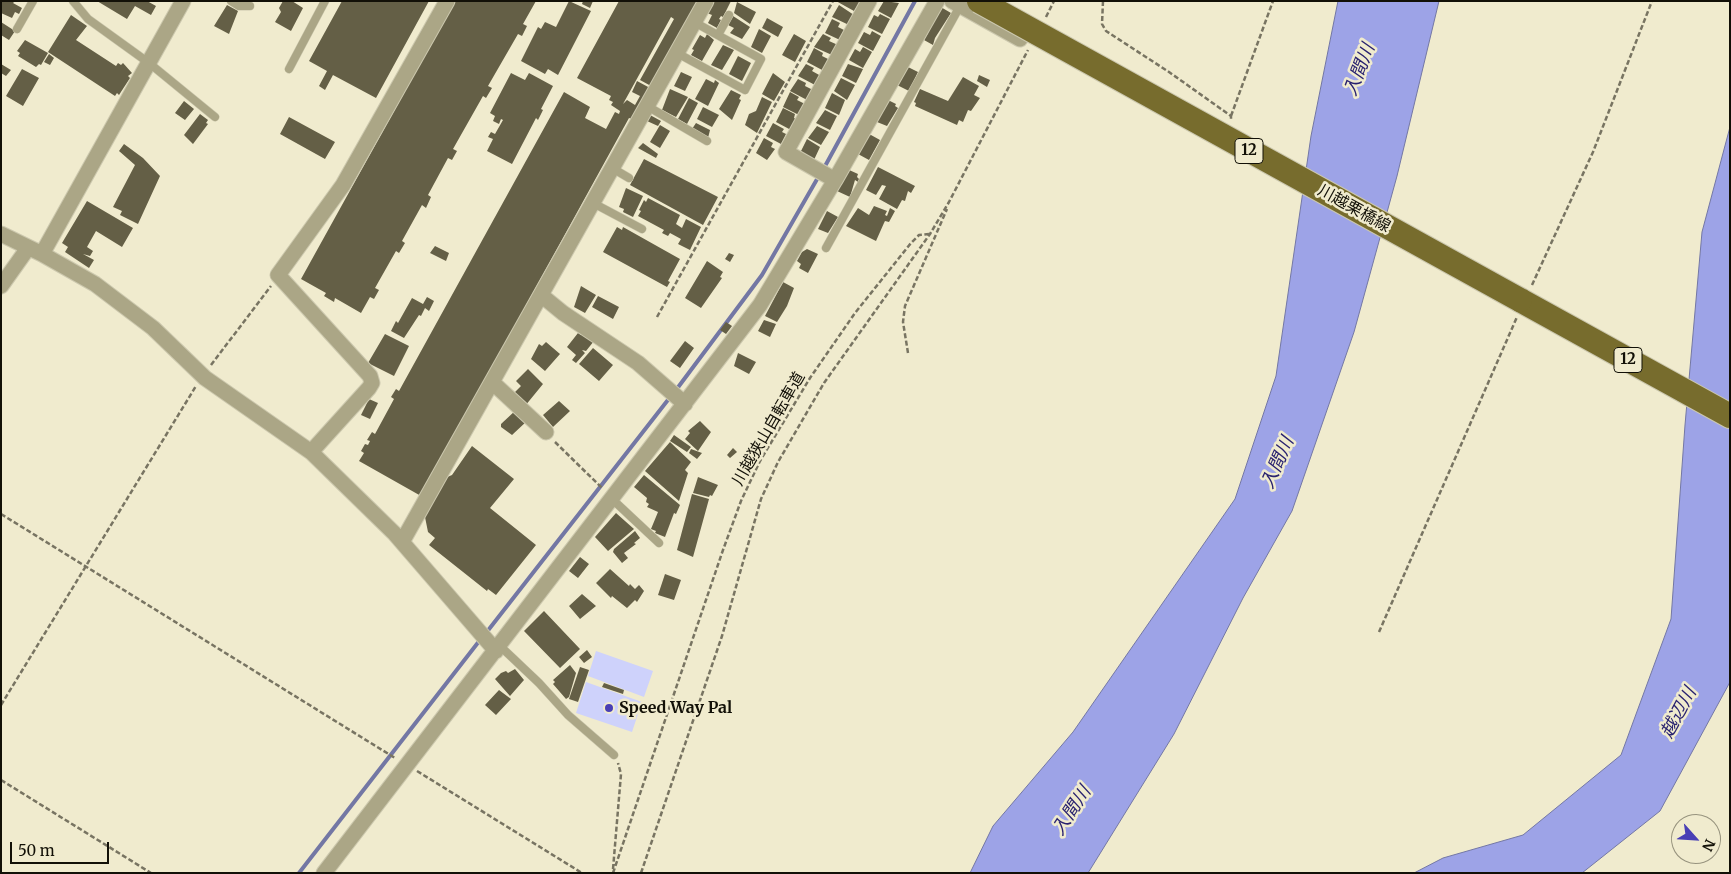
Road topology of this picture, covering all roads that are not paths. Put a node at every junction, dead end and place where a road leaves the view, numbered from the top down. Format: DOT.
graph roads {
  1 [pos="33,1"];
  2 [pos="74,1"];
  3 [pos="183,1"];
  4 [pos="231,1"];
  5 [pos="326,1"];
  6 [pos="447,1"];
  7 [pos="706,1"];
  8 [pos="869,1"];
  9 [pos="937,1"];
  10 [pos="964,3"];
  11 [pos="250,6"];
  12 [pos="729,14"];
  13 [pos="694,22"];
  14 [pos="17,30"];
  15 [pos="718,35"];
  16 [pos="1025,42"];
  17 [pos="677,53"];
  18 [pos="149,62"];
  19 [pos="289,69"];
  20 [pos="647,106"];
  21 [pos="215,117"];
  22 [pos="707,141"];
  23 [pos="612,168"];
  24 [pos="629,178"];
  25 [pos="835,180"];
  26 [pos="593,202"];
  27 [pos="642,229"];
  28 [pos="1,234"];
  29 [pos="28,248"];
  30 [pos="826,248"];
  31 [pos="42,254"];
  32 [pos="1,286"];
  33 [pos="542,295"];
  34 [pos="492,382"];
  35 [pos="685,404"];
  36 [pos="1730,416"];
  37 [pos="546,432"];
  38 [pos="311,452"];
  39 [pos="612,499"];
  40 [pos="402,542"];
  41 [pos="658,543"];
  42 [pos="498,648"];
  43 [pos="614,755"];
  44 [pos="324,873"];
  1 -- 14 [label="lane"];
  2 -- 18 [label="lane"];
  3 -- 18 [label="street"];
  4 -- 11 [label="lane"];
  5 -- 19 [label="lane"];
  6 -- 38 [label="street"];
  7 -- 13 [label="street"];
  8 -- 25 [label="street"];
  9 -- 25 [label="street"];
  10 -- 16 [label="street"];
  10 -- 30 [label="lane"];
  10 -- 36 [label="main road, 川越栗橋線 / 12, bridge"];
  12 -- 15 [label="lane"];
  13 -- 15 [label="lane"];
  13 -- 17 [label="street"];
  15 -- 17 [label="lane"];
  17 -- 20 [label="street"];
  18 -- 21 [label="lane"];
  18 -- 31 [label="street"];
  20 -- 22 [label="lane"];
  20 -- 23 [label="street"];
  23 -- 24 [label="lane"];
  23 -- 26 [label="street"];
  25 -- 35 [label="street"];
  26 -- 27 [label="lane"];
  26 -- 33 [label="street"];
  28 -- 29 [label="street"];
  29 -- 31 [label="street"];
  29 -- 32 [label="street"];
  31 -- 38 [label="street"];
  33 -- 34 [label="street"];
  33 -- 35 [label="street"];
  34 -- 37 [label="street"];
  34 -- 40 [label="street"];
  35 -- 39 [label="street"];
  38 -- 40 [label="street"];
  39 -- 41 [label="lane"];
  39 -- 42 [label="street"];
  40 -- 42 [label="street"];
  42 -- 43 [label="lane"];
  42 -- 44 [label="street"];
}
